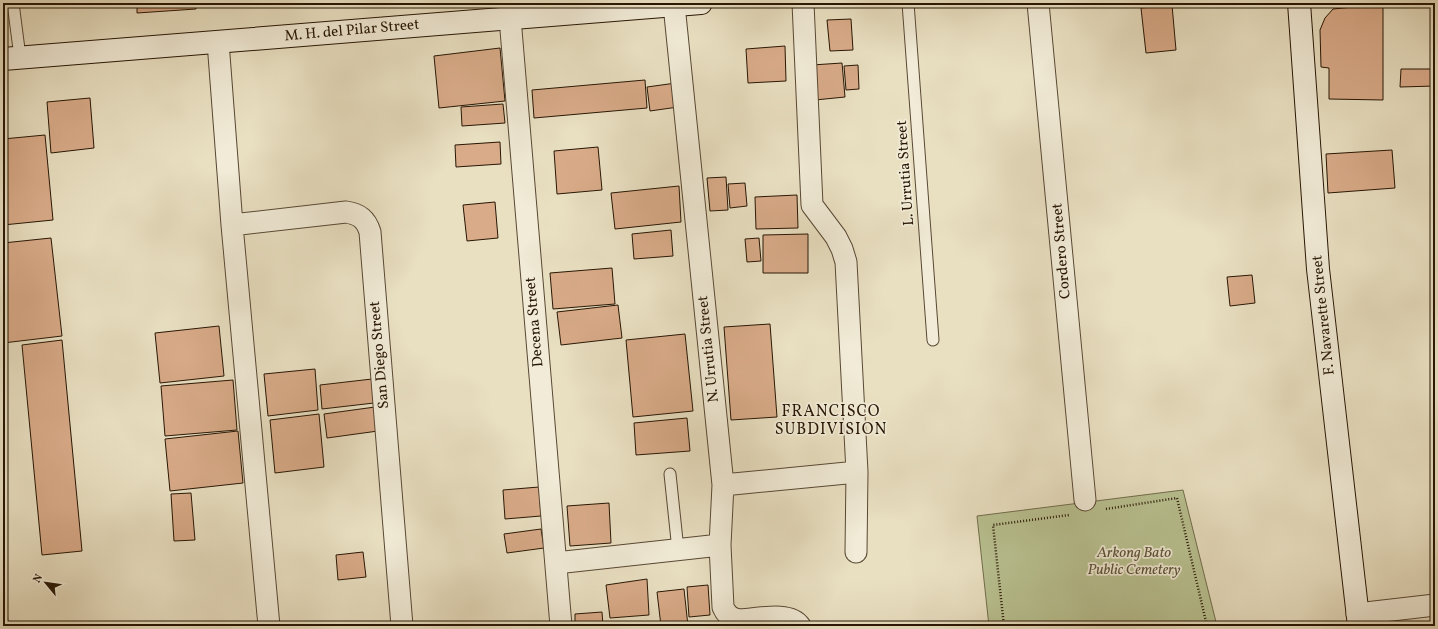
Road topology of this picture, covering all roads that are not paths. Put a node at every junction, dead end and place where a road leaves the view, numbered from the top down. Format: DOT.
graph roads {
  1 [pos="13,3"];
  2 [pos="701,3"];
  3 [pos="803,3"];
  4 [pos="908,3"];
  5 [pos="1038,3"];
  6 [pos="1299,3"];
  7 [pos="674,5"];
  8 [pos="510,18"];
  9 [pos="218,42"];
  10 [pos="11,58"];
  11 [pos="232,225"];
  12 [pos="934,340"];
  13 [pos="857,472"];
  14 [pos="670,474"];
  15 [pos="723,485"];
  16 [pos="1085,500"];
  17 [pos="720,545"];
  18 [pos="678,550"];
  19 [pos="856,552"];
  20 [pos="556,563"];
  21 [pos="1435,605"];
  22 [pos="1358,620"];
  23 [pos="269,626"];
  24 [pos="402,626"];
  25 [pos="561,626"];
  26 [pos="800,626"];
  1 -- 10 [label="lane"];
  2 -- 7 [label="main road, M. H. del Pilar Street"];
  3 -- 13 [label="street"];
  4 -- 12 [label="lane, L. Urrutia Street"];
  5 -- 16 [label="street, Cordero Street"];
  6 -- 22 [label="main road, F. Navarette Street"];
  7 -- 8 [label="main road, M. H. del Pilar Street"];
  7 -- 15 [label="street, N. Urrutia Street"];
  8 -- 9 [label="main road, M. H. del Pilar Street"];
  8 -- 20 [label="street, Decena Street"];
  9 -- 10 [label="main road, M. H. del Pilar Street"];
  9 -- 11 [label="street"];
  11 -- 23 [label="street"];
  11 -- 24 [label="street, San Diego Street"];
  13 -- 15 [label="street"];
  13 -- 19 [label="street"];
  14 -- 18 [label="lane"];
  15 -- 17 [label="street, N. Urrutia Street"];
  17 -- 18 [label="street"];
  17 -- 26 [label="street, N. Urrutia Street"];
  18 -- 20 [label="street"];
  20 -- 25 [label="street, Decena Street"];
  21 -- 22 [label="street"];
}
